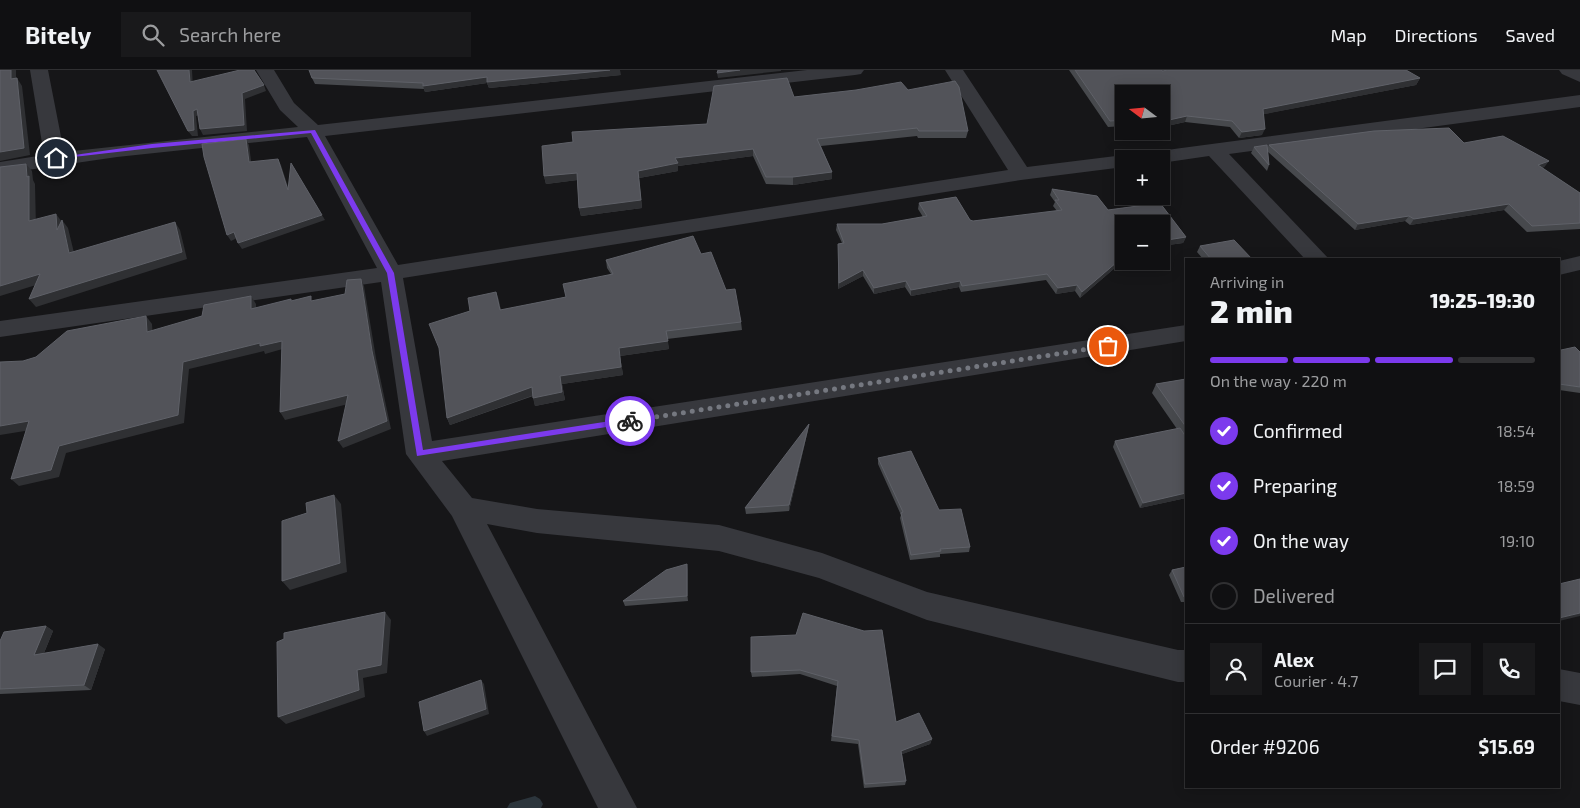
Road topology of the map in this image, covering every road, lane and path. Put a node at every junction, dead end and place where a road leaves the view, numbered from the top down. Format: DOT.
graph roads {
  1 [pos="39,70"];
  2 [pos="265,70"];
  3 [pos="855,70"];
  4 [pos="954,70"];
  5 [pos="1568,70"];
  6 [pos="1580,77"];
  7 [pos="1580,101"];
  8 [pos="313,132"];
  9 [pos="1214,150"];
  10 [pos="1170,156"];
  11 [pos="56,158"];
  12 [pos="1115,162"];
  13 [pos="0,168"];
  14 [pos="1021,174"];
  15 [pos="1317,258"];
  16 [pos="1580,264"];
  17 [pos="1560,268"];
  18 [pos="390,273"];
  19 [pos="0,329"];
  20 [pos="1185,333"];
  21 [pos="420,454"];
  22 [pos="463,508"];
  23 [pos="1185,666"];
  24 [pos="1560,685"];
  25 [pos="1580,689"];
  26 [pos="618,808"];
  1 -- 11 [label="street"];
  2 -- 8 [label="street"];
  3 -- 8 [label="street"];
  4 -- 14 [label="street"];
  5 -- 6 [label="street"];
  7 -- 9 [label="street"];
  8 -- 11 [label="street"];
  8 -- 18 [label="street"];
  9 -- 10 [label="street"];
  9 -- 15 [label="street"];
  11 -- 13 [label="street"];
  12 -- 14 [label="street"];
  14 -- 18 [label="street"];
  16 -- 17 [label="street"];
  18 -- 19 [label="street"];
  18 -- 21 [label="street"];
  20 -- 21 [label="street"];
  21 -- 22 [label="street"];
  22 -- 23 [label="street"];
  22 -- 26 [label="street"];
  24 -- 25 [label="street"];
}
